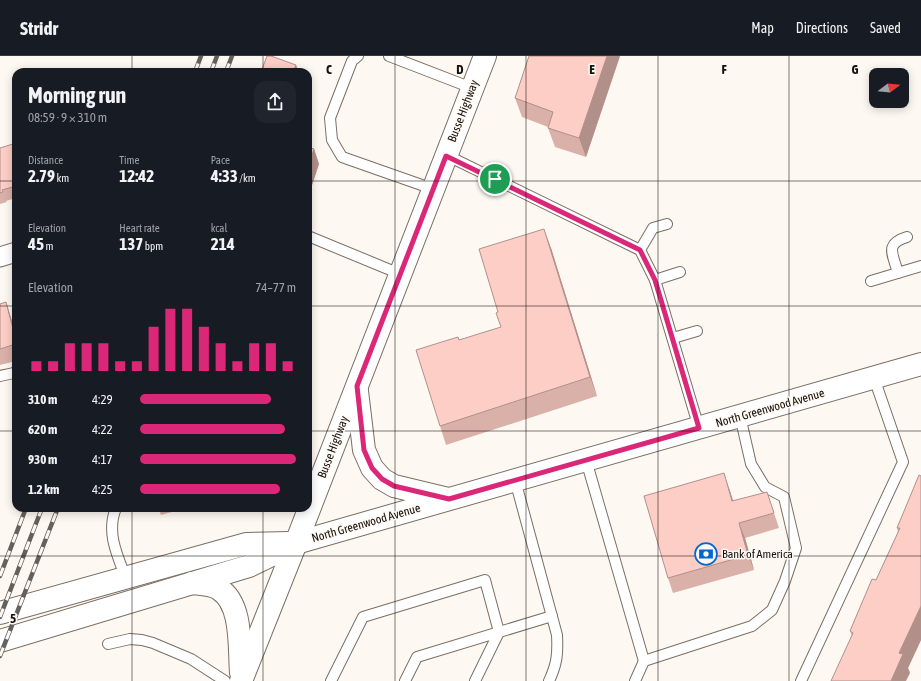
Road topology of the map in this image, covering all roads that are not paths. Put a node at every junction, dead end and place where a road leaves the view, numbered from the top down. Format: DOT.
graph roads {
  1 [pos="358,56"];
  2 [pos="390,56"];
  3 [pos="485,56"];
  4 [pos="472,88"];
  5 [pos="446,156"];
  6 [pos="433,189"];
  7 [pos="666,224"];
  8 [pos="907,237"];
  9 [pos="312,238"];
  10 [pos="640,250"];
  11 [pos="12,253"];
  12 [pos="0,257"];
  13 [pos="921,266"];
  14 [pos="680,272"];
  15 [pos="898,273"];
  16 [pos="400,274"];
  17 [pos="655,280"];
  18 [pos="871,281"];
  19 [pos="697,331"];
  20 [pos="672,338"];
  21 [pos="921,364"];
  22 [pos="12,373"];
  23 [pos="0,376"];
  24 [pos="874,378"];
  25 [pos="357,386"];
  26 [pos="740,416"];
  27 [pos="699,428"];
  28 [pos="586,460"];
  29 [pos="515,480"];
  30 [pos="449,499"];
  31 [pos="312,502"];
  32 [pos="115,512"];
  33 [pos="308,512"];
  34 [pos="296,543"];
  35 [pos="126,578"];
  36 [pos="191,583"];
  37 [pos="0,613"];
  38 [pos="552,616"];
  39 [pos="499,632"];
  40 [pos="0,641"];
  41 [pos="108,644"];
  42 [pos="644,661"];
  43 [pos="225,681"];
  44 [pos="241,681"];
  45 [pos="331,681"];
  46 [pos="405,681"];
  47 [pos="475,681"];
  48 [pos="549,681"];
  49 [pos="635,681"];
  50 [pos="800,681"];
  1 -- 6 [label="lane"];
  2 -- 4 [label="lane"];
  3 -- 4 [label="street, Busse Highway"];
  4 -- 5 [label="street, Busse Highway"];
  5 -- 6 [label="street, Busse Highway"];
  5 -- 10 [label="lane"];
  6 -- 16 [label="street, Busse Highway"];
  7 -- 10 [label="lane"];
  8 -- 15 [label="lane"];
  9 -- 16 [label="lane"];
  10 -- 17 [label="lane"];
  11 -- 12 [label="street"];
  13 -- 15 [label="lane"];
  14 -- 17 [label="lane"];
  15 -- 18 [label="lane"];
  16 -- 25 [label="street, Busse Highway"];
  17 -- 20 [label="lane"];
  19 -- 20 [label="lane"];
  20 -- 27 [label="lane"];
  21 -- 24 [label="street, North Greenwood Avenue"];
  22 -- 23 [label="lane"];
  24 -- 26 [label="street, North Greenwood Avenue"];
  24 -- 50 [label="lane"];
  25 -- 30 [label="street"];
  25 -- 31 [label="street, Busse Highway"];
  26 -- 27 [label="street, North Greenwood Avenue"];
  26 -- 42 [label="lane"];
  27 -- 28 [label="street, North Greenwood Avenue"];
  28 -- 29 [label="street, North Greenwood Avenue"];
  28 -- 42 [label="lane"];
  29 -- 30 [label="street, North Greenwood Avenue"];
  29 -- 38 [label="lane"];
  30 -- 34 [label="street, North Greenwood Avenue"];
  32 -- 35 [label="lane"];
  33 -- 34 [label="street, Busse Highway"];
  34 -- 35 [label="street, North Greenwood Avenue"];
  34 -- 36 [label="street, North Greenwood Avenue"];
  34 -- 44 [label="street, Busse Highway"];
  35 -- 37 [label="street, North Greenwood Avenue"];
  36 -- 40 [label="street, North Greenwood Avenue"];
  36 -- 44 [label="street"];
  38 -- 39 [label="lane"];
  38 -- 48 [label="lane"];
  39 -- 45 [label="lane"];
  39 -- 46 [label="lane"];
  39 -- 47 [label="lane"];
  41 -- 43 [label="lane"];
  42 -- 49 [label="lane"];
}
